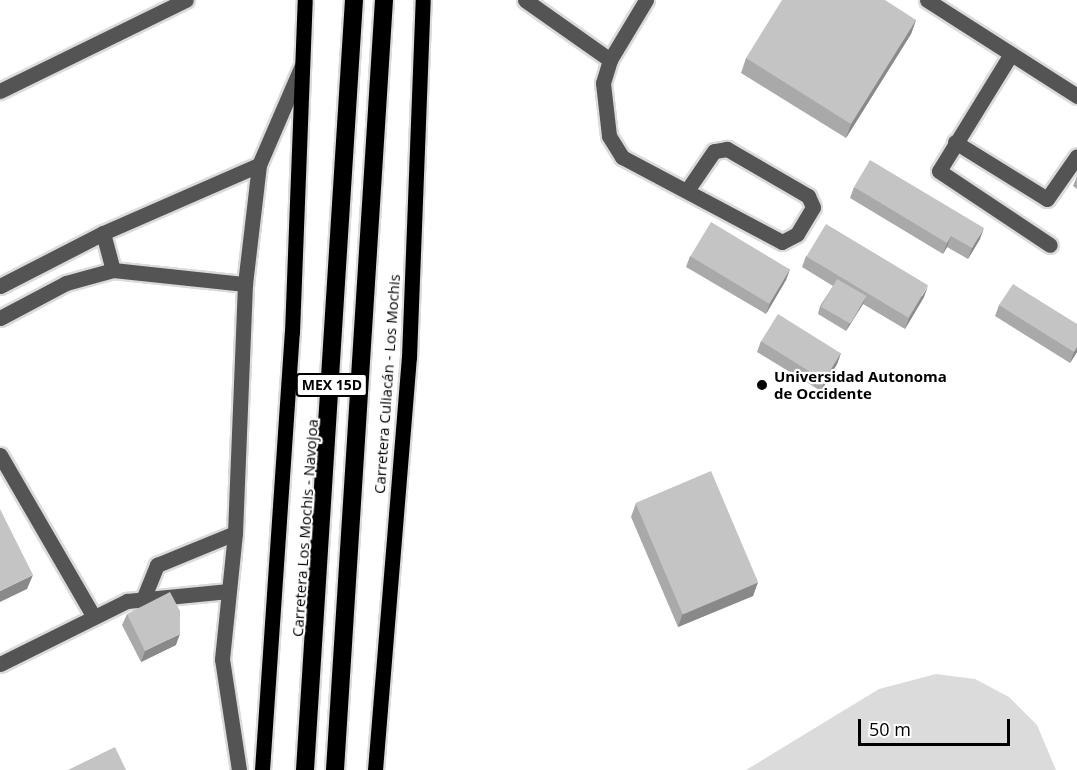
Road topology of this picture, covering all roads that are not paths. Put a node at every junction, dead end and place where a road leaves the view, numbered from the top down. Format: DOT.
graph roads {
  1 [pos="186,0"];
  2 [pos="305,0"];
  3 [pos="354,0"];
  4 [pos="384,0"];
  5 [pos="423,0"];
  6 [pos="525,0"];
  7 [pos="646,0"];
  8 [pos="927,0"];
  9 [pos="1011,54"];
  10 [pos="610,60"];
  11 [pos="304,61"];
  12 [pos="0,91"];
  13 [pos="1077,96"];
  14 [pos="955,142"];
  15 [pos="1077,156"];
  16 [pos="259,165"];
  17 [pos="688,189"];
  18 [pos="103,233"];
  19 [pos="1050,245"];
  20 [pos="113,270"];
  21 [pos="245,284"];
  22 [pos="0,286"];
  23 [pos="0,318"];
  24 [pos="0,455"];
  25 [pos="235,533"];
  26 [pos="229,591"];
  27 [pos="144,597"];
  28 [pos="92,614"];
  29 [pos="0,664"];
  30 [pos="238,770"];
  31 [pos="262,770"];
  32 [pos="305,770"];
  33 [pos="335,770"];
  34 [pos="375,770"];
  1 -- 12 [label="street"];
  2 -- 11 [label="main road"];
  3 -- 32 [label="highway, Carretera Los Mochis - Navojoa / MEX 15D"];
  4 -- 33 [label="highway, MEX 15D"];
  5 -- 34 [label="main road, Carretera Culiacán - Los Mochis"];
  6 -- 10 [label="street"];
  7 -- 10 [label="street"];
  8 -- 9 [label="street"];
  9 -- 13 [label="street"];
  9 -- 14 [label="street"];
  10 -- 17 [label="street"];
  11 -- 16 [label="street"];
  11 -- 31 [label="main road"];
  14 -- 15 [label="street"];
  14 -- 19 [label="street"];
  16 -- 18 [label="street"];
  16 -- 21 [label="street"];
  17 -- 17 [label="street"];
  18 -- 20 [label="street"];
  18 -- 22 [label="street"];
  20 -- 21 [label="street"];
  20 -- 23 [label="street"];
  21 -- 25 [label="street"];
  24 -- 28 [label="street"];
  25 -- 26 [label="street"];
  25 -- 27 [label="street"];
  26 -- 27 [label="street"];
  26 -- 30 [label="street"];
  27 -- 28 [label="street"];
  28 -- 29 [label="street"];
}
